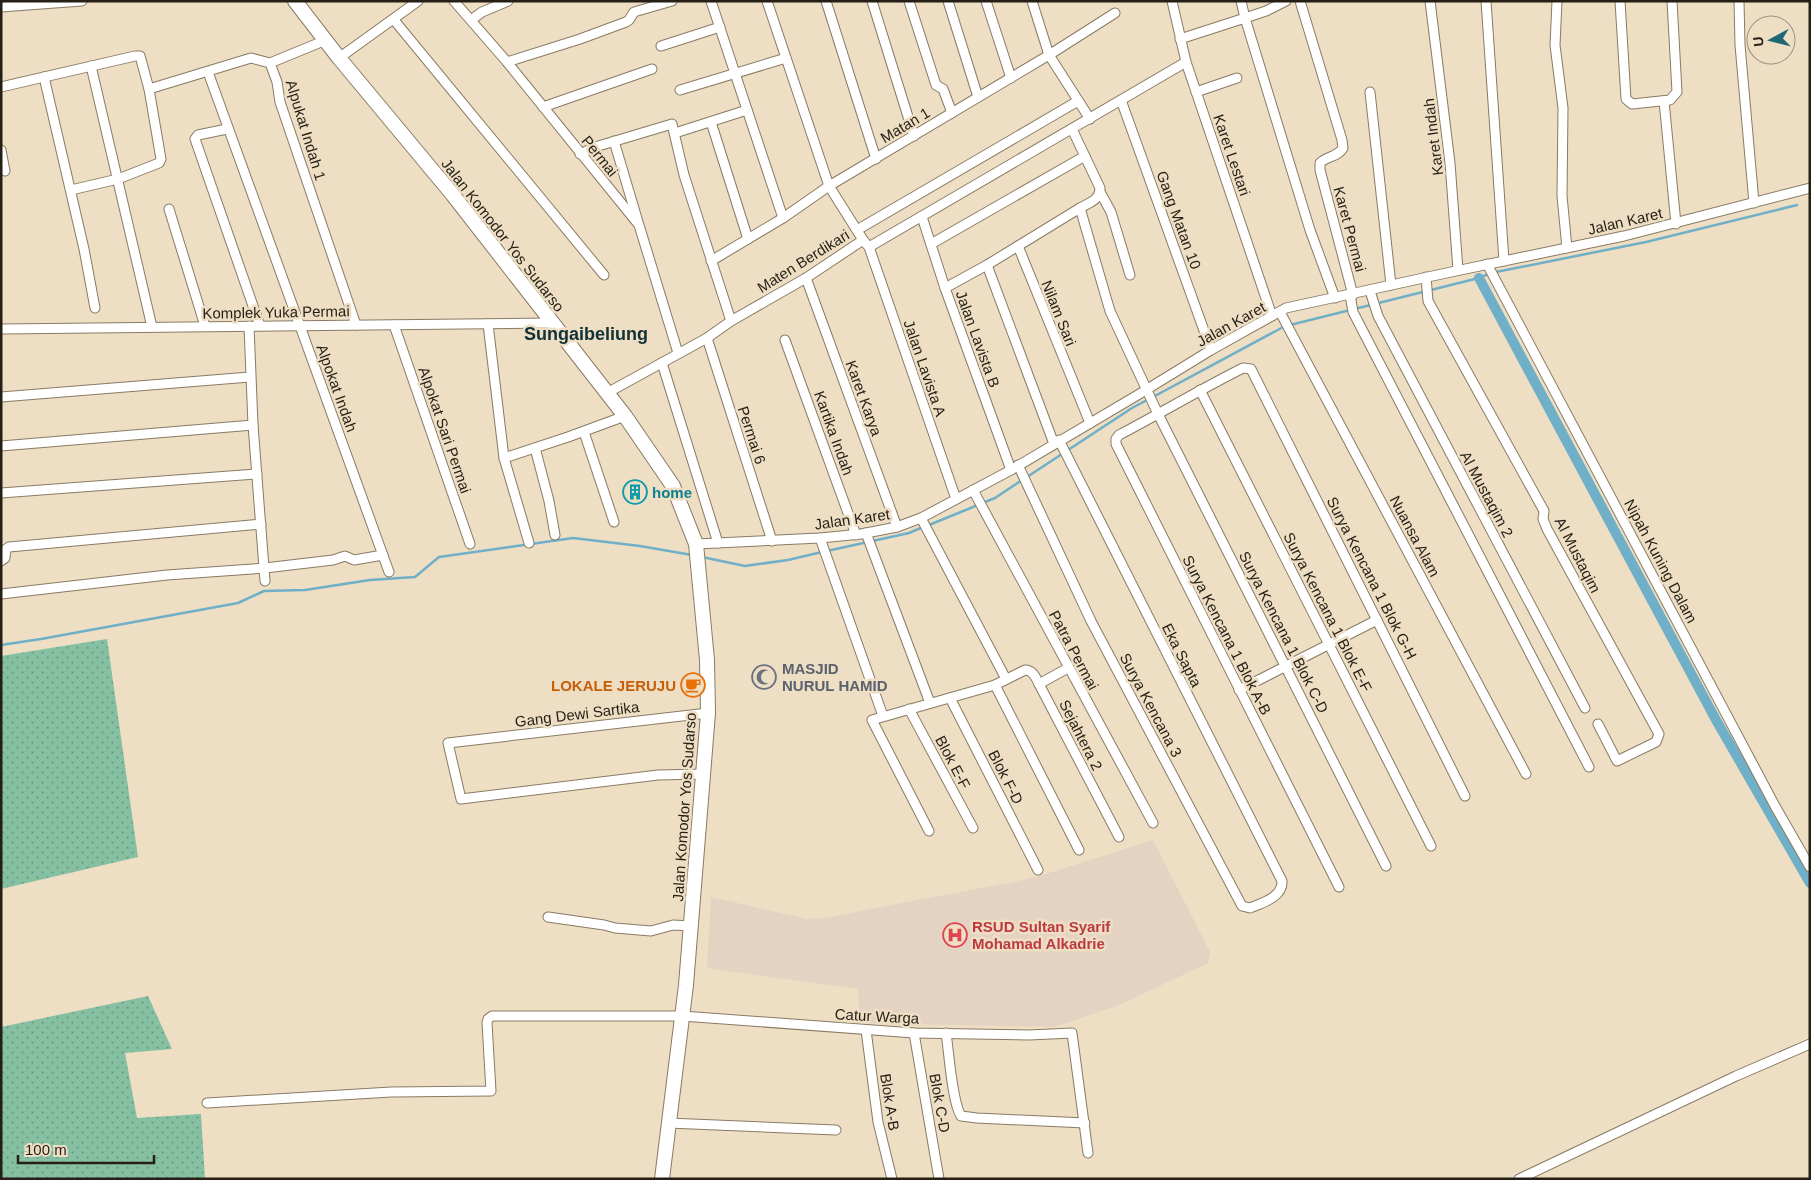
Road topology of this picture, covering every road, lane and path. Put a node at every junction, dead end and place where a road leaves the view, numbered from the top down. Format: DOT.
graph roads {
  1 [pos="82,1"];
  2 [pos="295,1"];
  3 [pos="418,1"];
  4 [pos="454,1"];
  5 [pos="508,1"];
  6 [pos="672,1"];
  7 [pos="711,1"];
  8 [pos="767,1"];
  9 [pos="826,1"];
  10 [pos="872,1"];
  11 [pos="909,1"];
  12 [pos="948,1"];
  13 [pos="986,1"];
  14 [pos="1032,1"];
  15 [pos="1172,1"];
  16 [pos="1241,1"];
  17 [pos="1286,1"];
  18 [pos="1300,1"];
  19 [pos="1430,1"];
  20 [pos="1486,1"];
  21 [pos="1557,1"];
  22 [pos="1620,1"];
  23 [pos="1672,1"];
  24 [pos="1740,1"];
  25 [pos="1,7"];
  26 [pos="1115,13"];
  27 [pos="1245,18"];
  28 [pos="394,20"];
  29 [pos="471,20"];
  30 [pos="720,27"];
  31 [pos="1180,39"];
  32 [pos="326,40"];
  33 [pos="661,46"];
  34 [pos="1050,56"];
  35 [pos="339,58"];
  36 [pos="786,58"];
  37 [pos="270,62"];
  38 [pos="507,62"];
  39 [pos="1186,62"];
  40 [pos="91,66"];
  41 [pos="652,69"];
  42 [pos="208,72"];
  43 [pos="735,73"];
  44 [pos="44,77"];
  45 [pos="1011,78"];
  46 [pos="1237,78"];
  47 [pos="1,87"];
  48 [pos="148,89"];
  49 [pos="680,90"];
  50 [pos="1196,92"];
  51 [pos="1370,92"];
  52 [pos="978,97"];
  53 [pos="1121,100"];
  54 [pos="1078,101"];
  55 [pos="1664,101"];
  56 [pos="543,107"];
  57 [pos="747,110"];
  58 [pos="952,113"];
  59 [pos="1090,119"];
  60 [pos="711,122"];
  61 [pos="227,129"];
  62 [pos="1072,129"];
  63 [pos="675,133"];
  64 [pos="914,136"];
  65 [pos="614,141"];
  66 [pos="1,150"];
  67 [pos="580,154"];
  68 [pos="1085,156"];
  69 [pos="876,159"];
  70 [pos="5,172"];
  71 [pos="118,180"];
  72 [pos="829,186"];
  73 [pos="1810,188"];
  74 [pos="71,190"];
  75 [pos="1100,192"];
  76 [pos="1754,203"];
  77 [pos="169,208"];
  78 [pos="1080,208"];
  79 [pos="922,217"];
  80 [pos="783,218"];
  81 [pos="1676,224"];
  82 [pos="639,225"];
  83 [pos="857,230"];
  84 [pos="748,239"];
  85 [pos="866,243"];
  86 [pos="931,244"];
  87 [pos="1018,246"];
  88 [pos="1567,248"];
  89 [pos="1504,261"];
  90 [pos="711,262"];
  91 [pos="987,265"];
  92 [pos="1488,266"];
  93 [pos="1458,270"];
  94 [pos="1130,275"];
  95 [pos="604,276"];
  96 [pos="806,278"];
  97 [pos="1427,279"];
  98 [pos="1391,285"];
  99 [pos="945,288"];
  100 [pos="1371,294"];
  101 [pos="1351,296"];
  102 [pos="1335,298"];
  103 [pos="95,308"];
  104 [pos="1278,314"];
  105 [pos="731,321"];
  106 [pos="552,323"];
  107 [pos="488,324"];
  108 [pos="356,325"];
  109 [pos="394,325"];
  110 [pos="205,326"];
  111 [pos="249,326"];
  112 [pos="260,326"];
  113 [pos="299,326"];
  114 [pos="152,327"];
  115 [pos="1,328"];
  116 [pos="707,338"];
  117 [pos="786,340"];
  118 [pos="1210,350"];
  119 [pos="678,354"];
  120 [pos="662,363"];
  121 [pos="1253,372"];
  122 [pos="250,377"];
  123 [pos="1200,390"];
  124 [pos="607,392"];
  125 [pos="1148,392"];
  126 [pos="1,397"];
  127 [pos="1157,412"];
  128 [pos="625,416"];
  129 [pos="1090,423"];
  130 [pos="253,425"];
  131 [pos="584,432"];
  132 [pos="1058,443"];
  133 [pos="1,446"];
  134 [pos="535,448"];
  135 [pos="504,458"];
  136 [pos="1017,468"];
  137 [pos="257,474"];
  138 [pos="974,492"];
  139 [pos="1,493"];
  140 [pos="956,499"];
  141 [pos="922,520"];
  142 [pos="614,522"];
  143 [pos="261,524"];
  144 [pos="897,527"];
  145 [pos="555,535"];
  146 [pos="856,535"];
  147 [pos="867,535"];
  148 [pos="772,541"];
  149 [pos="821,542"];
  150 [pos="529,543"];
  151 [pos="718,543"];
  152 [pos="470,544"];
  153 [pos="697,545"];
  154 [pos="383,556"];
  155 [pos="1,561"];
  156 [pos="265,568"];
  157 [pos="389,572"];
  158 [pos="265,581"];
  159 [pos="1,594"];
  160 [pos="1378,620"];
  161 [pos="1329,645"];
  162 [pos="1286,666"];
  163 [pos="1068,668"];
  164 [pos="1006,680"];
  165 [pos="1039,684"];
  166 [pos="995,685"];
  167 [pos="1239,690"];
  168 [pos="950,698"];
  169 [pos="930,703"];
  170 [pos="1585,708"];
  171 [pos="909,709"];
  172 [pos="708,712"];
  173 [pos="883,716"];
  174 [pos="1598,724"];
  175 [pos="1589,767"];
  176 [pos="704,774"];
  177 [pos="1526,774"];
  178 [pos="1465,796"];
  179 [pos="1153,823"];
  180 [pos="973,828"];
  181 [pos="929,831"];
  182 [pos="1119,837"];
  183 [pos="1431,846"];
  184 [pos="1079,850"];
  185 [pos="1386,866"];
  186 [pos="1810,867"];
  187 [pos="1038,870"];
  188 [pos="1282,881"];
  189 [pos="1338,887"];
  190 [pos="548,917"];
  191 [pos="691,926"];
  192 [pos="682,1016"];
  193 [pos="866,1030"];
  194 [pos="914,1033"];
  195 [pos="946,1033"];
  196 [pos="1810,1044"];
  197 [pos="207,1103"];
  198 [pos="668,1123"];
  199 [pos="1085,1123"];
  200 [pos="836,1130"];
  201 [pos="1088,1153"];
  202 [pos="662,1179"];
  203 [pos="892,1179"];
  204 [pos="939,1179"];
  205 [pos="1519,1179"];
  1 -- 25 [label="street"];
  2 -- 32 [label="street, Jalan Komodor Yos Sudarso"];
  3 -- 28 [label="street"];
  4 -- 29 [label="street, Permai"];
  5 -- 29 [label="street"];
  6 -- 38 [label="street"];
  7 -- 30 [label="street"];
  8 -- 36 [label="street, Jalan Lavista A"];
  9 -- 69 [label="street"];
  10 -- 64 [label="street"];
  11 -- 58 [label="street"];
  12 -- 52 [label="street"];
  13 -- 45 [label="street"];
  14 -- 34 [label="street"];
  15 -- 31 [label="street, Karet Lestari"];
  16 -- 27 [label="street"];
  17 -- 27 [label="street"];
  18 -- 101 [label="street, Karet Permai"];
  19 -- 93 [label="street, Karet Indah"];
  20 -- 89 [label="street"];
  21 -- 88 [label="street"];
  22 -- 55 [label="street"];
  23 -- 55 [label="street"];
  24 -- 76 [label="street"];
  26 -- 34 [label="street, Matan 1"];
  27 -- 31 [label="street"];
  27 -- 102 [label="street"];
  28 -- 35 [label="street"];
  28 -- 95 [label="street"];
  29 -- 38 [label="street, Permai"];
  30 -- 33 [label="street"];
  30 -- 43 [label="street"];
  31 -- 39 [label="street, Karet Lestari"];
  32 -- 35 [label="street, Jalan Komodor Yos Sudarso"];
  32 -- 37 [label="street"];
  34 -- 45 [label="street, Matan 1"];
  34 -- 54 [label="street"];
  35 -- 106 [label="street, Jalan Komodor Yos Sudarso"];
  36 -- 43 [label="street"];
  36 -- 72 [label="street, Jalan Lavista A"];
  37 -- 42 [label="street"];
  37 -- 108 [label="street, Alpukat Indah 1"];
  38 -- 56 [label="street, Permai"];
  39 -- 50 [label="street, Karet Lestari"];
  39 -- 53 [label="street, Maten Berdikari"];
  40 -- 44 [label="street"];
  40 -- 48 [label="street"];
  40 -- 71 [label="street"];
  41 -- 56 [label="street"];
  42 -- 48 [label="street"];
  42 -- 61 [label="street, Alpokat Indah"];
  43 -- 49 [label="street"];
  43 -- 57 [label="street"];
  44 -- 47 [label="street"];
  44 -- 74 [label="street"];
  45 -- 52 [label="street, Matan 1"];
  46 -- 50 [label="street"];
  48 -- 71 [label="street"];
  50 -- 104 [label="street, Karet Lestari"];
  51 -- 98 [label="street"];
  52 -- 58 [label="street, Matan 1"];
  53 -- 59 [label="street, Maten Berdikari"];
  53 -- 118 [label="street, Gang Matan 10"];
  54 -- 59 [label="street"];
  54 -- 83 [label="street"];
  55 -- 81 [label="street"];
  56 -- 67 [label="street, Permai"];
  57 -- 60 [label="street"];
  57 -- 80 [label="street"];
  58 -- 64 [label="street, Matan 1"];
  59 -- 62 [label="street, Maten Berdikari"];
  60 -- 63 [label="street"];
  60 -- 84 [label="street"];
  61 -- 112 [label="street"];
  61 -- 113 [label="street, Alpokat Indah"];
  62 -- 68 [label="street"];
  62 -- 79 [label="street, Maten Berdikari"];
  63 -- 65 [label="street"];
  63 -- 90 [label="street"];
  64 -- 69 [label="street, Matan 1"];
  65 -- 67 [label="street"];
  65 -- 82 [label="street"];
  66 -- 70 [label="street"];
  67 -- 82 [label="street, Permai"];
  68 -- 75 [label="street"];
  68 -- 86 [label="street"];
  69 -- 72 [label="street, Matan 1"];
  71 -- 74 [label="street"];
  71 -- 114 [label="street"];
  72 -- 80 [label="street, Matan 1"];
  72 -- 83 [label="street, Jalan Lavista A"];
  73 -- 76 [label="street, Jalan Karet"];
  74 -- 103 [label="street"];
  75 -- 78 [label="street"];
  75 -- 94 [label="street"];
  76 -- 81 [label="street, Jalan Karet"];
  77 -- 110 [label="street"];
  78 -- 87 [label="street"];
  78 -- 125 [label="street, Surya Kencana 1 Blok C-D"];
  79 -- 85 [label="street, Maten Berdikari"];
  79 -- 86 [label="street, Jalan Lavista B"];
  80 -- 84 [label="street, Matan 1"];
  81 -- 88 [label="street, Jalan Karet"];
  82 -- 119 [label="street, Permai"];
  83 -- 85 [label="street, Jalan Lavista A"];
  84 -- 90 [label="street, Matan 1"];
  85 -- 96 [label="street, Maten Berdikari"];
  85 -- 140 [label="street, Jalan Lavista A"];
  86 -- 99 [label="street, Jalan Lavista B"];
  87 -- 91 [label="street"];
  87 -- 129 [label="street, Nilam Sari"];
  88 -- 89 [label="street, Jalan Karet"];
  89 -- 92 [label="street, Jalan Karet"];
  90 -- 105 [label="street"];
  91 -- 99 [label="street"];
  91 -- 132 [label="street, Eka Sapta"];
  92 -- 93 [label="street, Jalan Karet"];
  92 -- 186 [label="street, Nipah Kuning Dalam"];
  93 -- 97 [label="street, Jalan Karet"];
  96 -- 105 [label="street, Maten Berdikari"];
  96 -- 144 [label="street, Karet Karya"];
  97 -- 98 [label="street, Jalan Karet"];
  97 -- 174 [label="street, Al Mustaqim"];
  98 -- 100 [label="street, Jalan Karet"];
  99 -- 136 [label="street, Jalan Lavista B"];
  100 -- 101 [label="street, Jalan Karet"];
  100 -- 170 [label="street, Al Mustaqim 2"];
  101 -- 102 [label="street, Jalan Karet"];
  101 -- 175 [label="street, Karet Permai"];
  102 -- 104 [label="street, Jalan Karet"];
  104 -- 118 [label="street, Jalan Karet"];
  104 -- 177 [label="street, Nuansa Alam"];
  105 -- 116 [label="street, Maten Berdikari"];
  106 -- 107 [label="street, Komplek Yuka Permai"];
  106 -- 124 [label="street, Jalan Komodor Yos Sudarso"];
  107 -- 109 [label="street, Komplek Yuka Permai"];
  107 -- 135 [label="street"];
  108 -- 109 [label="street, Komplek Yuka Permai"];
  108 -- 113 [label="street, Komplek Yuka Permai"];
  109 -- 152 [label="street, Alpokat Sari Permai"];
  110 -- 111 [label="street, Komplek Yuka Permai"];
  110 -- 114 [label="street, Komplek Yuka Permai"];
  111 -- 112 [label="street, Komplek Yuka Permai"];
  111 -- 122 [label="street"];
  112 -- 113 [label="street, Komplek Yuka Permai"];
  113 -- 154 [label="street, Alpokat Indah"];
  114 -- 115 [label="street, Komplek Yuka Permai"];
  116 -- 119 [label="street, Maten Berdikari"];
  116 -- 148 [label="street, Permai 6"];
  117 -- 146 [label="street, Kartika Indah"];
  118 -- 125 [label="street, Jalan Karet"];
  119 -- 120 [label="street, Maten Berdikari"];
  120 -- 124 [label="street, Maten Berdikari"];
  120 -- 151 [label="street"];
  121 -- 123 [label="street, Surya Kencana 1 Blok A-B"];
  121 -- 160 [label="street, Surya Kencana 1 Blok G-H"];
  122 -- 126 [label="street"];
  122 -- 130 [label="street"];
  123 -- 127 [label="street, Surya Kencana 1 Blok A-B"];
  123 -- 161 [label="street, Surya Kencana 1 Blok E-F"];
  124 -- 128 [label="street, Jalan Komodor Yos Sudarso"];
  125 -- 127 [label="street, Surya Kencana 1 Blok C-D"];
  125 -- 129 [label="street, Jalan Karet"];
  127 -- 162 [label="street, Surya Kencana 1 Blok C-D"];
  127 -- 167 [label="street, Surya Kencana 1 Blok A-B"];
  128 -- 131 [label="street"];
  128 -- 153 [label="street, Jalan Komodor Yos Sudarso"];
  129 -- 132 [label="street, Jalan Karet"];
  130 -- 133 [label="street"];
  130 -- 137 [label="street"];
  131 -- 134 [label="street"];
  131 -- 142 [label="street"];
  132 -- 136 [label="street, Jalan Karet"];
  132 -- 188 [label="street, Eka Sapta"];
  134 -- 135 [label="street"];
  134 -- 145 [label="street"];
  135 -- 150 [label="street"];
  136 -- 138 [label="street, Jalan Karet"];
  136 -- 188 [label="street, Surya Kencana 3"];
  137 -- 139 [label="street"];
  137 -- 143 [label="street"];
  138 -- 140 [label="street, Jalan Karet"];
  138 -- 163 [label="street, Patra Permai"];
  140 -- 141 [label="street, Jalan Karet"];
  141 -- 144 [label="street, Jalan Karet"];
  141 -- 164 [label="street"];
  143 -- 155 [label="street"];
  143 -- 156 [label="street"];
  144 -- 147 [label="street, Jalan Karet"];
  146 -- 147 [label="street, Jalan Karet"];
  146 -- 149 [label="street, Jalan Karet"];
  147 -- 169 [label="street"];
  148 -- 149 [label="street, Jalan Karet"];
  148 -- 151 [label="street, Jalan Karet"];
  149 -- 173 [label="street"];
  151 -- 153 [label="street, Jalan Karet"];
  153 -- 172 [label="street, Jalan Komodor Yos Sudarso"];
  154 -- 156 [label="street"];
  154 -- 157 [label="street, Alpokat Indah"];
  156 -- 158 [label="street"];
  156 -- 159 [label="street"];
  160 -- 161 [label="street"];
  160 -- 178 [label="street, Surya Kencana 1 Blok G-H"];
  161 -- 162 [label="street"];
  161 -- 183 [label="street, Surya Kencana 1 Blok E-F"];
  162 -- 167 [label="street"];
  162 -- 185 [label="street, Surya Kencana 1 Blok C-D"];
  163 -- 165 [label="street"];
  163 -- 179 [label="street, Patra Permai"];
  164 -- 165 [label="street, Sejahtera 2"];
  164 -- 166 [label="street, Sejahtera 2"];
  165 -- 182 [label="street, Sejahtera 2"];
  166 -- 168 [label="street, Sejahtera 2"];
  166 -- 184 [label="street"];
  167 -- 189 [label="street, Surya Kencana 1 Blok A-B"];
  168 -- 169 [label="street, Sejahtera 2"];
  168 -- 187 [label="street, Blok F-D"];
  169 -- 171 [label="street, Sejahtera 2"];
  171 -- 173 [label="street, Sejahtera 2"];
  171 -- 180 [label="street, Blok E-F"];
  172 -- 176 [label="street, Jalan Komodor Yos Sudarso"];
  172 -- 176 [label="street, Gang Dewi Sartika"];
  173 -- 181 [label="street"];
  176 -- 191 [label="street, Jalan Komodor Yos Sudarso"];
  190 -- 191 [label="street"];
  191 -- 192 [label="street, Jalan Komodor Yos Sudarso"];
  192 -- 193 [label="street, Catur Warga"];
  192 -- 197 [label="street, Catur Warga"];
  192 -- 198 [label="street, Jalan Komodor Yos Sudarso"];
  193 -- 194 [label="street, Catur Warga"];
  193 -- 203 [label="street, Blok A-B"];
  194 -- 195 [label="street, Catur Warga"];
  194 -- 204 [label="street, Blok C-D"];
  195 -- 199 [label="street"];
  195 -- 199 [label="street, Catur Warga"];
  196 -- 205 [label="street"];
  198 -- 200 [label="street"];
  198 -- 202 [label="street, Jalan Komodor Yos Sudarso"];
  199 -- 201 [label="street"];
}
